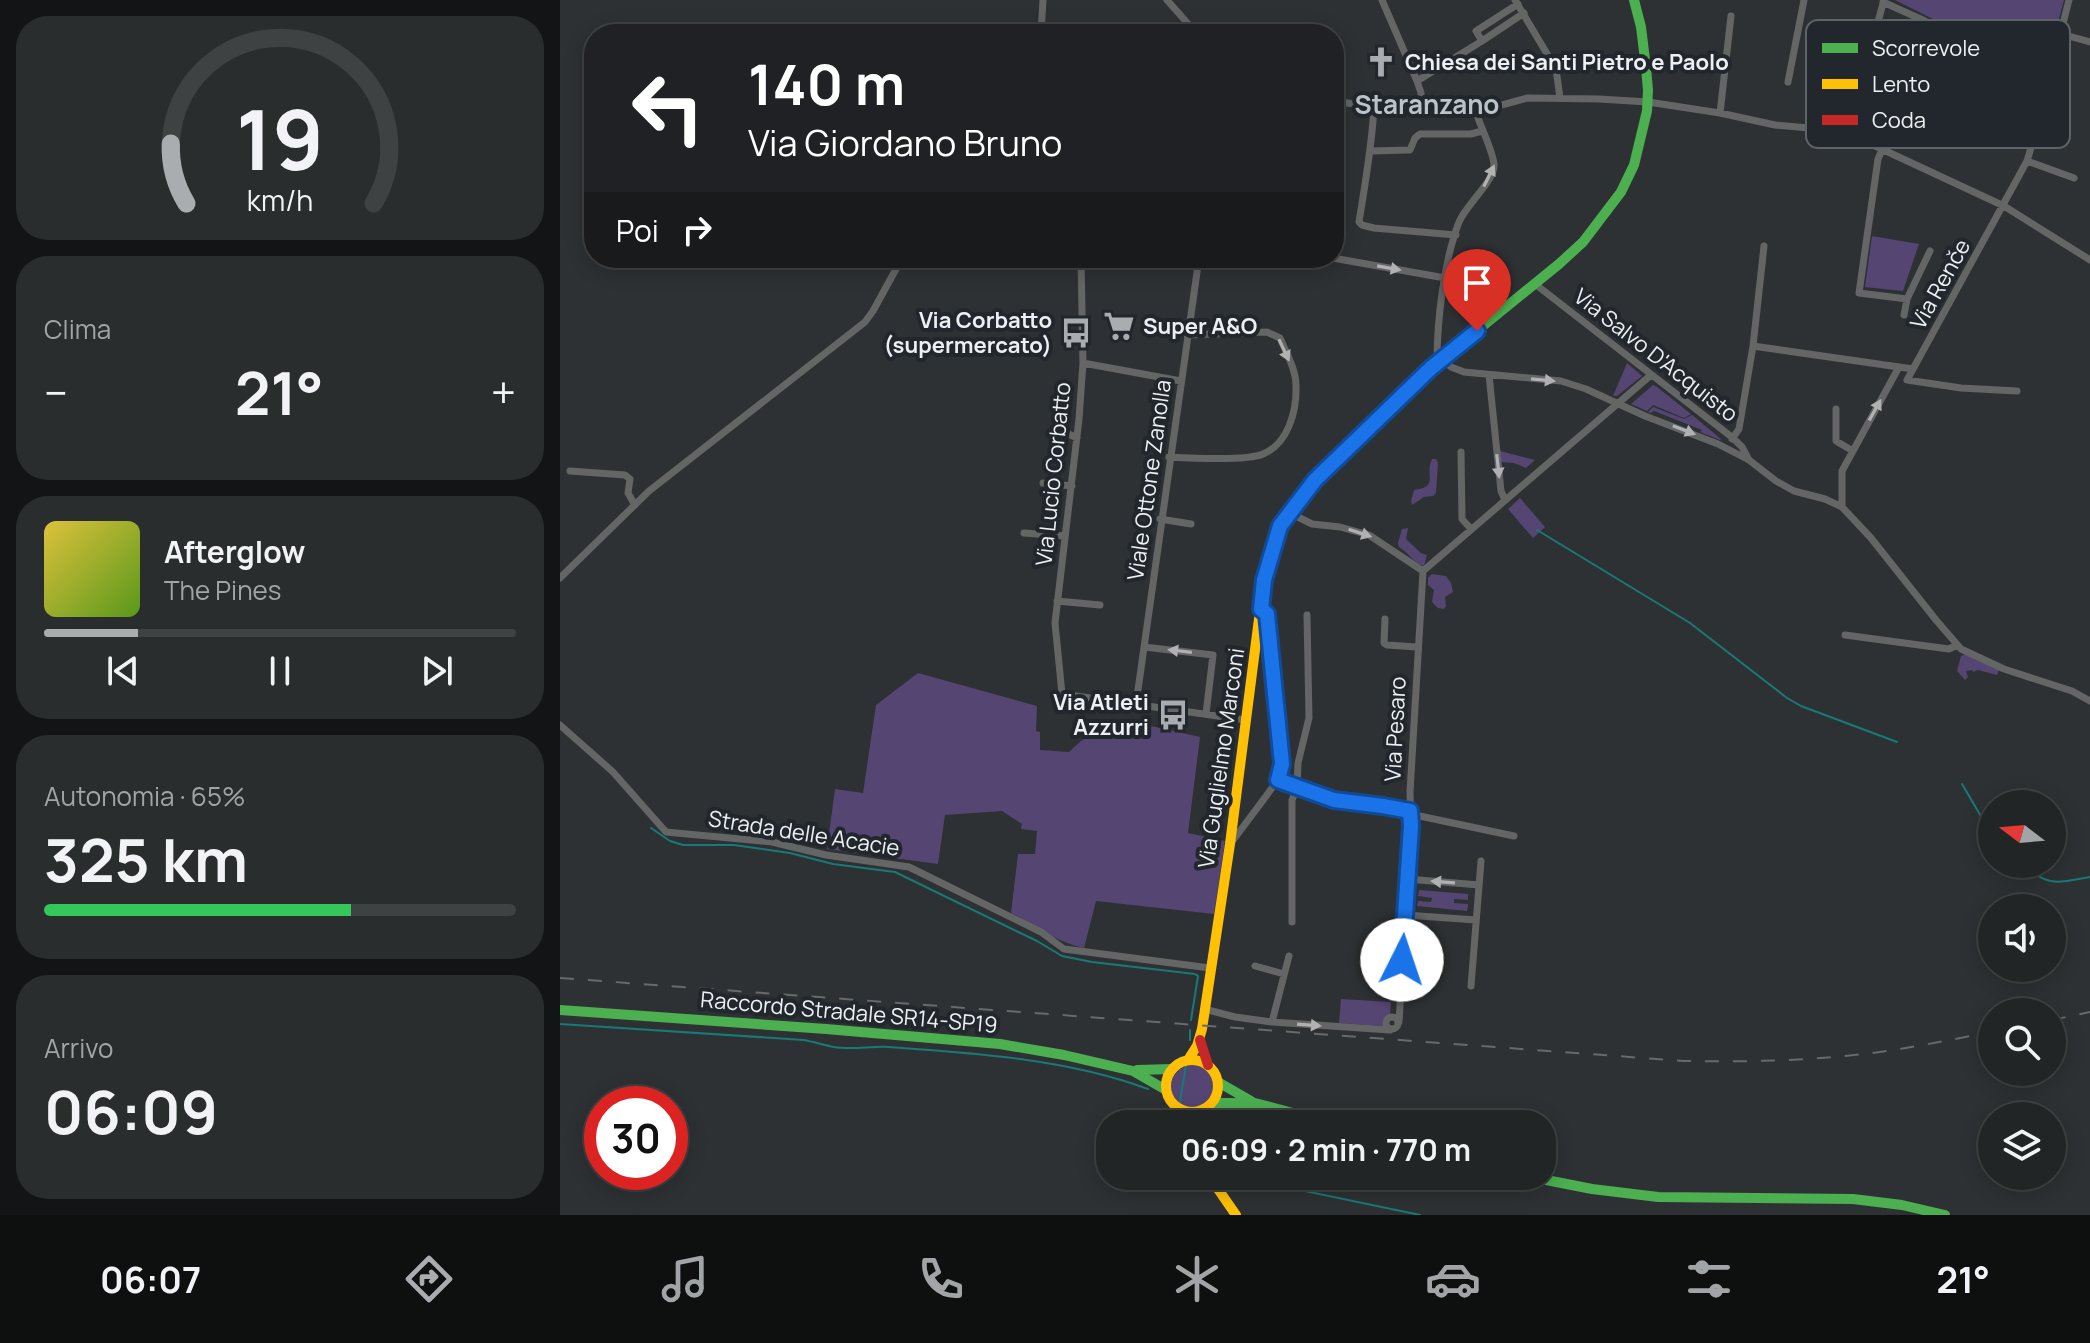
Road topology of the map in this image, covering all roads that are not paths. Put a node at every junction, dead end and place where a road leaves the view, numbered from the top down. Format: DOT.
graph roads {
  1 [pos="1043,0"];
  2 [pos="1167,0"];
  3 [pos="1382,0"];
  4 [pos="1634,0"];
  5 [pos="1804,0"];
  6 [pos="2069,0"];
  7 [pos="1883,1"];
  8 [pos="1516,2"];
  9 [pos="1524,13"];
  10 [pos="1731,16"];
  11 [pos="1923,20"];
  12 [pos="2064,20"];
  13 [pos="1042,24"];
  14 [pos="1188,24"];
  15 [pos="2070,36"];
  16 [pos="1482,41"];
  17 [pos="2090,42"];
  18 [pos="1417,81"];
  19 [pos="1788,82"];
  20 [pos="1560,98"];
  21 [pos="1344,102"];
  22 [pos="1648,102"];
  23 [pos="1421,103"];
  24 [pos="1374,107"];
  25 [pos="1476,112"];
  26 [pos="1720,113"];
  27 [pos="1806,128"];
  28 [pos="1482,131"];
  29 [pos="1877,148"];
  30 [pos="2031,148"];
  31 [pos="1882,150"];
  32 [pos="1370,151"];
  33 [pos="2027,161"];
  34 [pos="2074,178"];
  35 [pos="2004,206"];
  36 [pos="1456,235"];
  37 [pos="1764,246"];
  38 [pos="1930,251"];
  39 [pos="1344,260"];
  40 [pos="2090,260"];
  41 [pos="897,268"];
  42 [pos="1081,268"];
  43 [pos="1197,268"];
  44 [pos="1445,278"];
  45 [pos="1535,284"];
  46 [pos="1907,299"];
  47 [pos="1904,315"];
  48 [pos="1187,335"];
  49 [pos="1753,346"];
  50 [pos="1439,360"];
  51 [pos="1083,363"];
  52 [pos="1899,367"];
  53 [pos="1913,369"];
  54 [pos="1489,375"];
  55 [pos="1651,375"];
  56 [pos="1181,381"];
  57 [pos="2017,391"];
  58 [pos="1618,402"];
  59 [pos="1836,409"];
  60 [pos="1056,428"];
  61 [pos="1077,438"];
  62 [pos="1733,438"];
  63 [pos="1725,448"];
  64 [pos="1853,451"];
  65 [pos="1461,452"];
  66 [pos="1169,457"];
  67 [pos="1749,460"];
  68 [pos="570,471"];
  69 [pos="1043,483"];
  70 [pos="1072,486"];
  71 [pos="1505,500"];
  72 [pos="635,505"];
  73 [pos="1842,507"];
  74 [pos="1290,513"];
  75 [pos="1160,519"];
  76 [pos="1191,524"];
  77 [pos="1471,529"];
  78 [pos="1024,533"];
  79 [pos="1065,536"];
  80 [pos="1423,571"];
  81 [pos="560,578"];
  82 [pos="1057,601"];
  83 [pos="1100,605"];
  84 [pos="1261,609"];
  85 [pos="1307,615"];
  86 [pos="1385,619"];
  87 [pos="1845,635"];
  88 [pos="1957,645"];
  89 [pos="1144,647"];
  90 [pos="1417,647"];
  91 [pos="2090,701"];
  92 [pos="1136,704"];
  93 [pos="1206,714"];
  94 [pos="1246,720"];
  95 [pos="560,725"];
  96 [pos="1278,780"];
  97 [pos="1297,788"];
  98 [pos="1410,811"];
  99 [pos="1514,836"];
  100 [pos="1230,844"];
  101 [pos="1481,861"];
  102 [pos="1407,879"];
  103 [pos="1479,885"];
  104 [pos="1405,915"];
  105 [pos="1476,920"];
  106 [pos="1292,922"];
  107 [pos="1289,956"];
  108 [pos="1255,966"];
  109 [pos="1210,968"];
  110 [pos="1284,974"];
  111 [pos="1471,986"];
  112 [pos="1204,1009"];
  113 [pos="560,1010"];
  114 [pos="1272,1022"];
  115 [pos="1200,1038"];
  116 [pos="1188,1060"];
  117 [pos="1208,1065"];
  118 [pos="1172,1069"];
  119 [pos="1133,1071"];
  120 [pos="1218,1082"];
  121 [pos="1166,1090"];
  122 [pos="1213,1103"];
  123 [pos="1255,1103"];
  124 [pos="1176,1107"];
  125 [pos="1177,1110"];
  126 [pos="1180,1110"];
  127 [pos="1204,1110"];
  128 [pos="1281,1110"];
  129 [pos="1556,1182"];
  130 [pos="1219,1190"];
  131 [pos="1236,1215"];
  132 [pos="1945,1215"];
  1 -- 13 [label="street"];
  2 -- 14 [label="street"];
  3 -- 18 [label="street"];
  4 -- 22 [label="main road, Via Guglielmo Marconi"];
  5 -- 19 [label="street"];
  6 -- 12 [label="street, Via Renče"];
  7 -- 11 [label="street"];
  8 -- 9 [label="street"];
  8 -- 16 [label="street"];
  9 -- 16 [label="street"];
  9 -- 20 [label="street"];
  10 -- 26 [label="street"];
  15 -- 17 [label="street"];
  16 -- 18 [label="street"];
  18 -- 23 [label="street"];
  20 -- 22 [label="street"];
  20 -- 25 [label="street"];
  21 -- 24 [label="street"];
  22 -- 26 [label="street"];
  22 -- 45 [label="main road, Via Guglielmo Marconi"];
  23 -- 24 [label="street"];
  23 -- 25 [label="street"];
  24 -- 32 [label="street"];
  25 -- 28 [label="street"];
  26 -- 27 [label="street"];
  28 -- 32 [label="street"];
  36 -- 28 [label="street, one-way"];
  29 -- 31 [label="street"];
  30 -- 33 [label="street, Via Renče"];
  31 -- 35 [label="street"];
  31 -- 46 [label="street"];
  32 -- 36 [label="street"];
  33 -- 34 [label="street"];
  33 -- 35 [label="street, Via Renče"];
  35 -- 40 [label="street"];
  35 -- 53 [label="street, Via Renče"];
  36 -- 44 [label="street"];
  37 -- 49 [label="street"];
  38 -- 46 [label="street"];
  39 -- 44 [label="street, one-way"];
  41 -- 72 [label="street"];
  42 -- 51 [label="street, Via Lucio Corbatto"];
  43 -- 48 [label="street, Viale Ottone Zanolla"];
  44 -- 50 [label="street"];
  45 -- 50 [label="main road, Via Guglielmo Marconi"];
  45 -- 55 [label="street, Via Salvo D'Acquisto"];
  46 -- 47 [label="street"];
  48 -- 56 [label="street, Viale Ottone Zanolla"];
  48 -- 66 [label="street, one-way"];
  49 -- 52 [label="street"];
  49 -- 62 [label="street"];
  50 -- 54 [label="street"];
  50 -- 74 [label="main road, Via Guglielmo Marconi"];
  51 -- 56 [label="street"];
  51 -- 61 [label="street, Via Lucio Corbatto"];
  52 -- 53 [label="street"];
  64 -- 52 [label="street, one-way"];
  53 -- 57 [label="street, Via Renče"];
  54 -- 58 [label="street, one-way"];
  54 -- 71 [label="street, one-way"];
  55 -- 58 [label="street"];
  55 -- 62 [label="street, Via Salvo D'Acquisto"];
  56 -- 66 [label="street, Viale Ottone Zanolla"];
  58 -- 63 [label="street, one-way"];
  58 -- 71 [label="street"];
  59 -- 64 [label="street"];
  60 -- 61 [label="street"];
  61 -- 70 [label="street, Via Lucio Corbatto"];
  62 -- 63 [label="street"];
  62 -- 67 [label="street, Via Salvo D'Acquisto"];
  63 -- 67 [label="street"];
  64 -- 73 [label="street"];
  65 -- 77 [label="street"];
  66 -- 75 [label="street, Viale Ottone Zanolla"];
  67 -- 73 [label="street"];
  68 -- 72 [label="street"];
  69 -- 70 [label="street"];
  70 -- 79 [label="street, Via Lucio Corbatto"];
  71 -- 77 [label="street"];
  72 -- 81 [label="street"];
  73 -- 88 [label="street"];
  74 -- 80 [label="street, one-way"];
  74 -- 84 [label="main road, Via Guglielmo Marconi"];
  75 -- 76 [label="street"];
  75 -- 89 [label="street, Viale Ottone Zanolla"];
  77 -- 80 [label="street"];
  78 -- 79 [label="street"];
  79 -- 82 [label="street, Via Lucio Corbatto"];
  80 -- 90 [label="street, Via Pesaro"];
  82 -- 83 [label="street"];
  82 -- 92 [label="street, Via Lucio Corbatto"];
  84 -- 94 [label="main road, Via Guglielmo Marconi"];
  84 -- 96 [label="street"];
  85 -- 97 [label="street"];
  86 -- 90 [label="street, Via Pesaro"];
  87 -- 88 [label="street"];
  88 -- 91 [label="street"];
  89 -- 92 [label="street, Viale Ottone Zanolla"];
  93 -- 89 [label="street, one-way"];
  90 -- 98 [label="street, Via Pesaro"];
  92 -- 93 [label="street"];
  93 -- 94 [label="street"];
  94 -- 100 [label="main road, Via Guglielmo Marconi"];
  95 -- 109 [label="street, Strada delle Acacie"];
  96 -- 97 [label="street"];
  96 -- 100 [label="street"];
  97 -- 98 [label="street"];
  97 -- 106 [label="street"];
  98 -- 99 [label="street"];
  98 -- 102 [label="street, Via Pesaro"];
  100 -- 109 [label="main road, Via Guglielmo Marconi"];
  101 -- 103 [label="street"];
  103 -- 102 [label="street, one-way"];
  102 -- 104 [label="street, Via Pesaro"];
  103 -- 105 [label="street"];
  104 -- 105 [label="street"];
  114 -- 104 [label="street, Via Pesaro, one-way"];
  105 -- 111 [label="street"];
  107 -- 110 [label="street"];
  108 -- 110 [label="street"];
  109 -- 112 [label="main road, Via Guglielmo Marconi"];
  110 -- 114 [label="street"];
  112 -- 114 [label="street"];
  112 -- 115 [label="main road, Via Guglielmo Marconi"];
  113 -- 119 [label="main road, Raccordo Stradale SR14-SP19"];
  115 -- 116 [label="main road, Via Guglielmo Marconi"];
  115 -- 117 [label="main road, Via Guglielmo Marconi"];
  116 -- 117 [label="main road"];
  116 -- 118 [label="main road, Raccordo Stradale SR14-SP19"];
  117 -- 120 [label="main road"];
  118 -- 119 [label="main road, Raccordo Stradale SR14-SP19"];
  118 -- 121 [label="main road"];
  119 -- 121 [label="main road, Raccordo Stradale SR14-SP19"];
  120 -- 122 [label="main road"];
  120 -- 123 [label="main road"];
  121 -- 124 [label="main road, Raccordo Stradale SR14-SP19"];
  122 -- 123 [label="main road"];
  122 -- 127 [label="main road"];
  123 -- 128 [label="main road"];
  124 -- 125 [label="main road, Raccordo Stradale SR14-SP19"];
  124 -- 126 [label="main road"];
  129 -- 132 [label="main road"];
  130 -- 131 [label="main road"];
}
